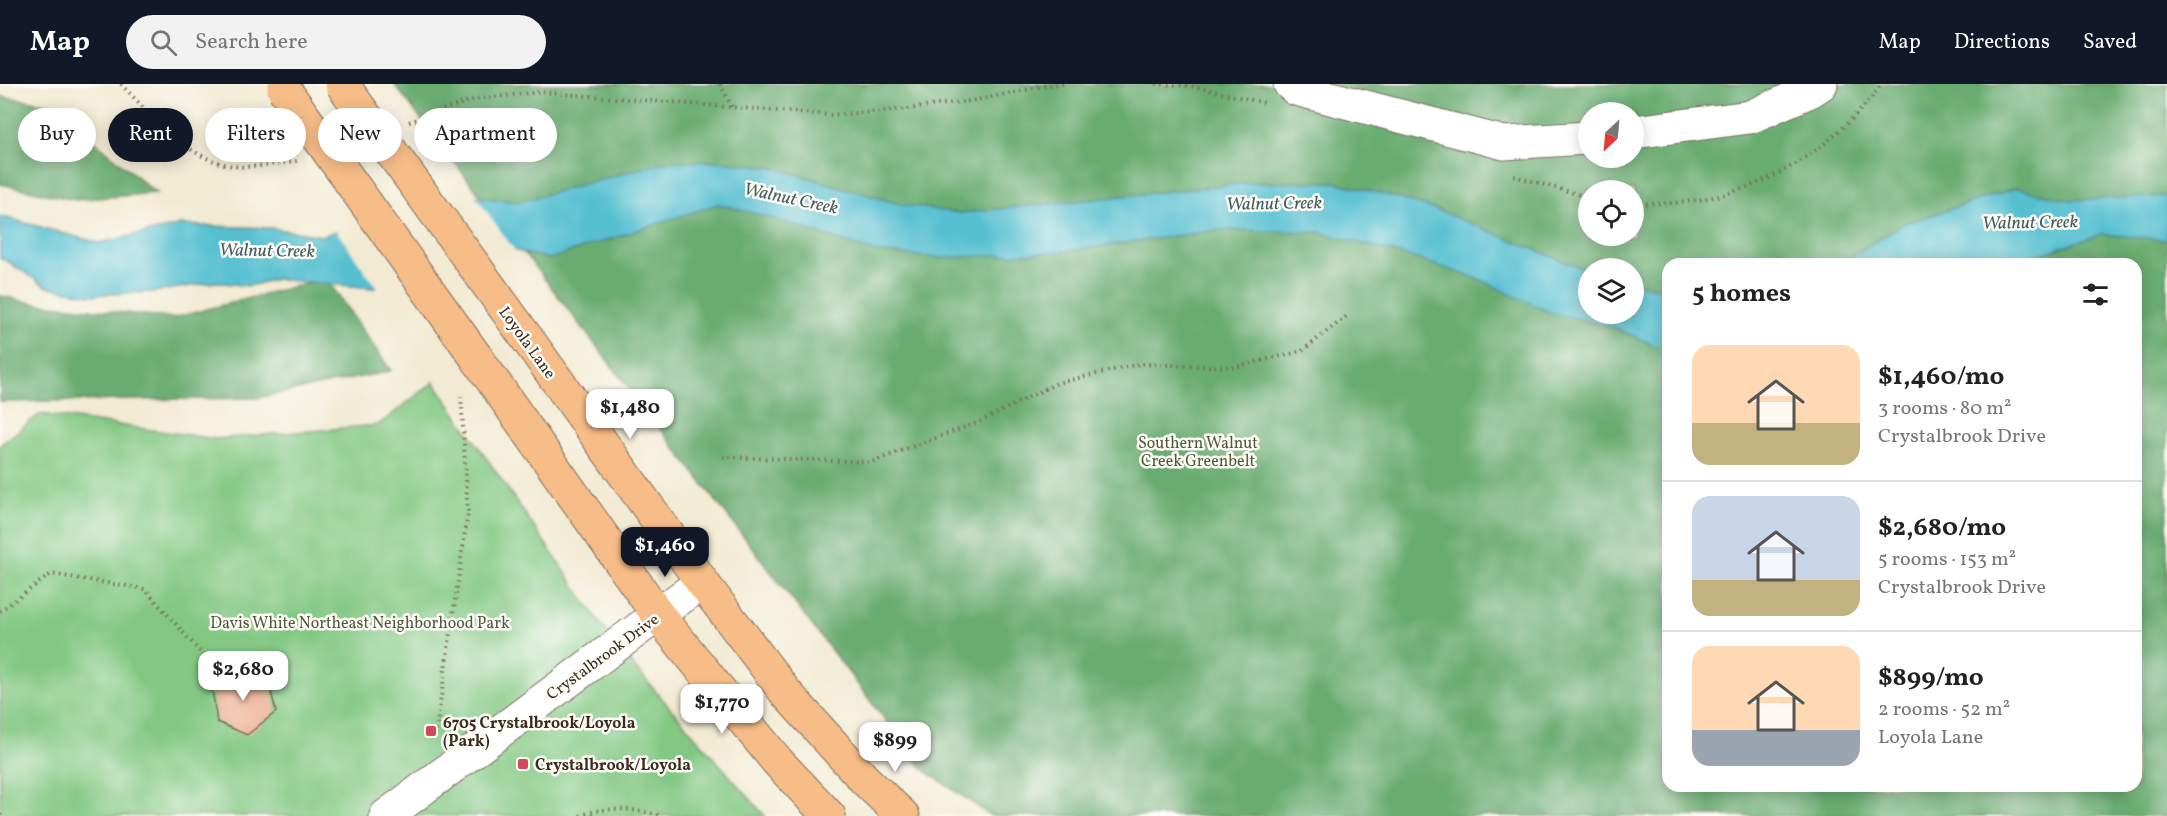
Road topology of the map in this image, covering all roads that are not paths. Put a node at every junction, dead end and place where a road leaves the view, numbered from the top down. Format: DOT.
graph roads {
  1 [pos="342,84"];
  2 [pos="1290,84"];
  3 [pos="1821,84"];
  4 [pos="282,86"];
  5 [pos="1644,131"];
  6 [pos="1578,139"];
  7 [pos="702,582"];
  8 [pos="658,615"];
  9 [pos="386,816"];
  10 [pos="829,816"];
  11 [pos="903,816"];
  1 -- 7 [label="main road, Loyola Lane, bridge"];
  2 -- 6 [label="street"];
  3 -- 5 [label="street"];
  4 -- 8 [label="main road, bridge"];
  7 -- 8 [label="street, Crystalbrook Drive"];
  7 -- 11 [label="main road, Loyola Lane"];
  8 -- 9 [label="street, Crystalbrook Drive"];
  8 -- 10 [label="main road"];
}
